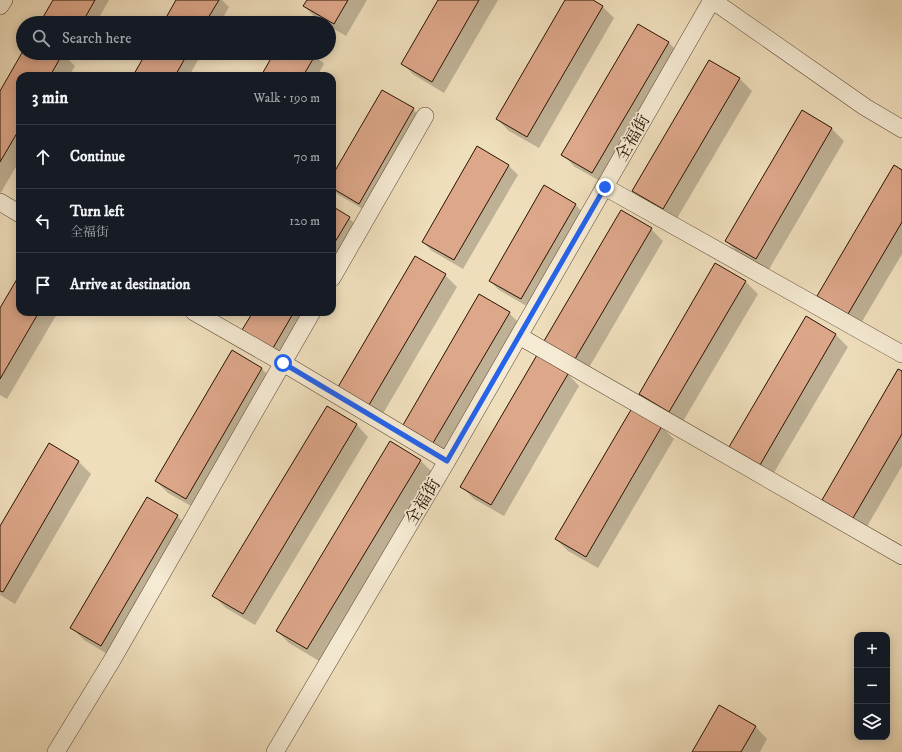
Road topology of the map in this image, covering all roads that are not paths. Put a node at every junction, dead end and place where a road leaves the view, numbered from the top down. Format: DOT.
graph roads {
  1 [pos="4,0"];
  2 [pos="712,0"];
  3 [pos="0,6"];
  4 [pos="425,116"];
  5 [pos="902,129"];
  6 [pos="605,187"];
  7 [pos="0,202"];
  8 [pos="16,212"];
  9 [pos="336,271"];
  10 [pos="201,316"];
  11 [pos="310,316"];
  12 [pos="518,336"];
  13 [pos="902,354"];
  14 [pos="283,363"];
  15 [pos="447,461"];
  16 [pos="902,556"];
  17 [pos="56,752"];
  18 [pos="275,752"];
  1 -- 3 [label="street"];
  2 -- 5 [label="street"];
  2 -- 6 [label="street, 全福街"];
  4 -- 9 [label="street"];
  6 -- 12 [label="street, 全福街"];
  6 -- 13 [label="street"];
  7 -- 8 [label="street"];
  10 -- 14 [label="street"];
  11 -- 14 [label="street"];
  12 -- 15 [label="street, 全福街"];
  12 -- 16 [label="street"];
  14 -- 15 [label="street"];
  14 -- 17 [label="street"];
  15 -- 18 [label="street, 全福街"];
}
